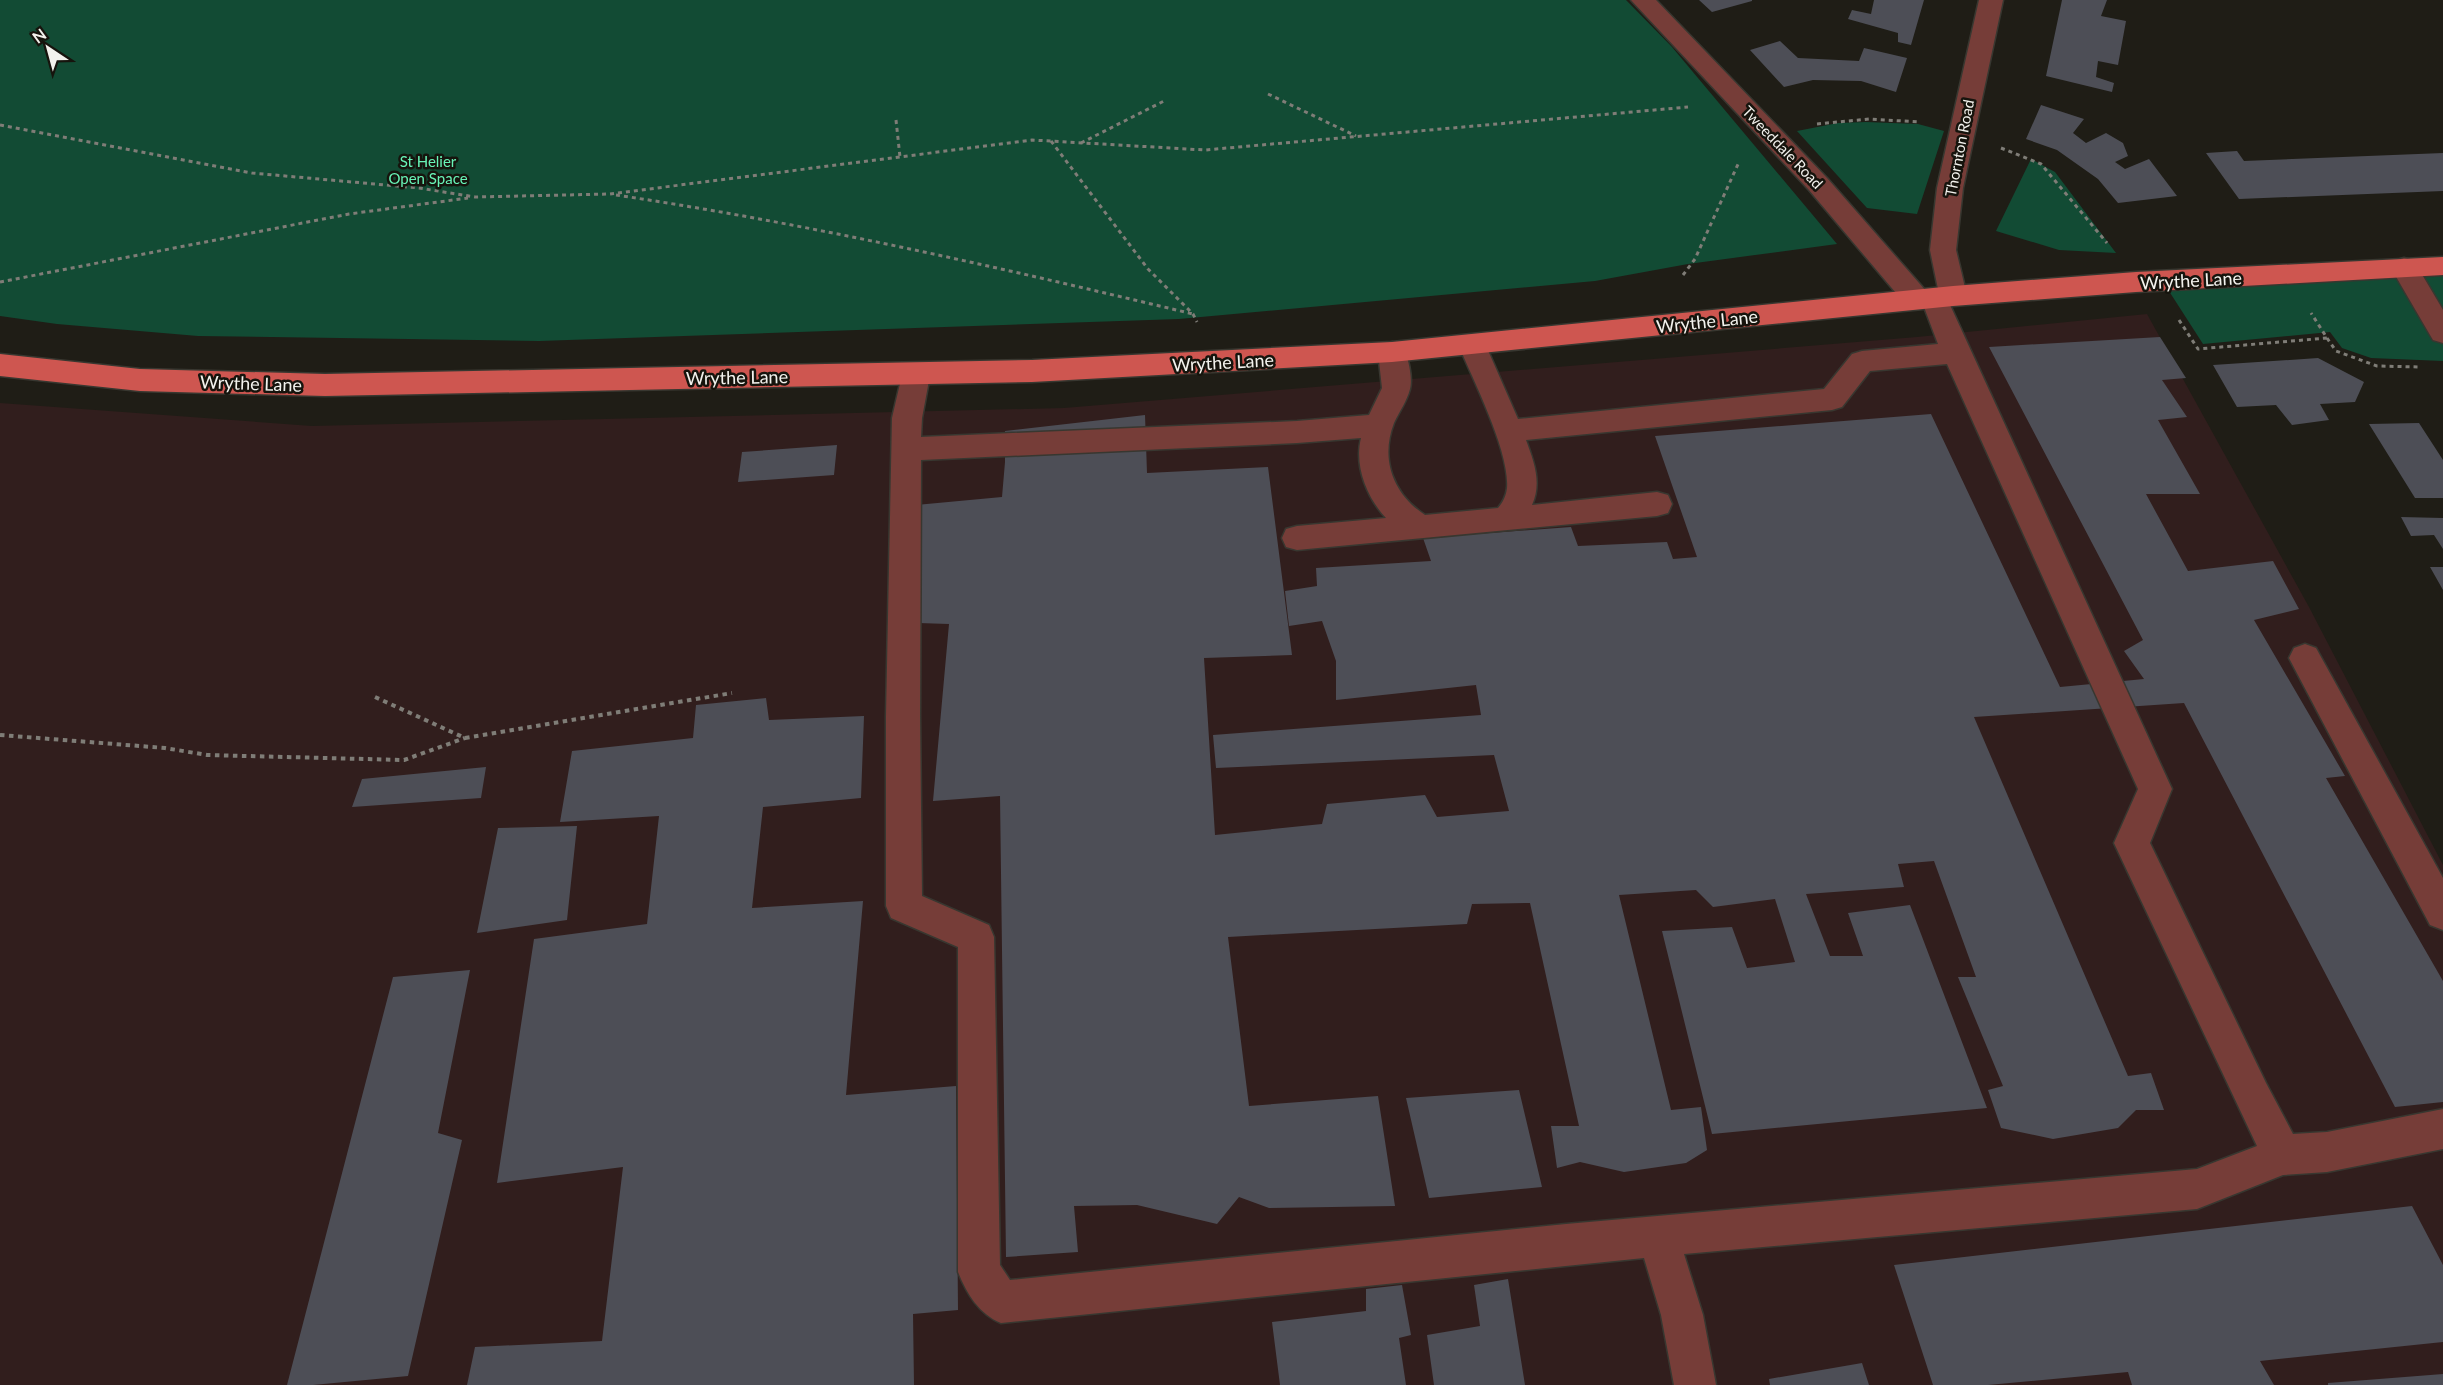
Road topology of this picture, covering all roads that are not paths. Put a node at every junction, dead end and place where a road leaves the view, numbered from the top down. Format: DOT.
graph roads {
  1 [pos="1643,0"];
  2 [pos="1991,0"];
  3 [pos="2443,266"];
  4 [pos="2404,268"];
  5 [pos="1935,298"];
  6 [pos="2443,333"];
  7 [pos="1473,345"];
  8 [pos="1392,352"];
  9 [pos="1956,353"];
  10 [pos="0,365"];
  11 [pos="916,375"];
  12 [pos="1379,425"];
  13 [pos="1508,431"];
  14 [pos="907,449"];
  15 [pos="1657,504"];
  16 [pos="1506,520"];
  17 [pos="1420,527"];
  18 [pos="1297,538"];
  19 [pos="2305,658"];
  20 [pos="2443,913"];
  21 [pos="2443,1129"];
  22 [pos="2283,1155"];
  23 [pos="1658,1236"];
  24 [pos="1695,1385"];
  1 -- 5 [label="street, Tweeddale Road"];
  2 -- 5 [label="street, Thornton Road"];
  3 -- 4 [label="main road, Wrythe Lane"];
  4 -- 5 [label="main road, Wrythe Lane"];
  4 -- 6 [label="street"];
  5 -- 7 [label="main road, Wrythe Lane"];
  5 -- 9 [label="street"];
  7 -- 8 [label="main road, Wrythe Lane"];
  7 -- 13 [label="street"];
  8 -- 11 [label="main road, Wrythe Lane"];
  8 -- 12 [label="street"];
  9 -- 13 [label="street"];
  9 -- 22 [label="street"];
  10 -- 11 [label="main road, Wrythe Lane"];
  11 -- 14 [label="street"];
  12 -- 14 [label="street"];
  12 -- 17 [label="street"];
  13 -- 16 [label="street"];
  14 -- 23 [label="street"];
  15 -- 16 [label="street"];
  16 -- 17 [label="street"];
  17 -- 18 [label="street"];
  19 -- 20 [label="street"];
  21 -- 22 [label="street"];
  22 -- 23 [label="street"];
  23 -- 24 [label="street"];
}
